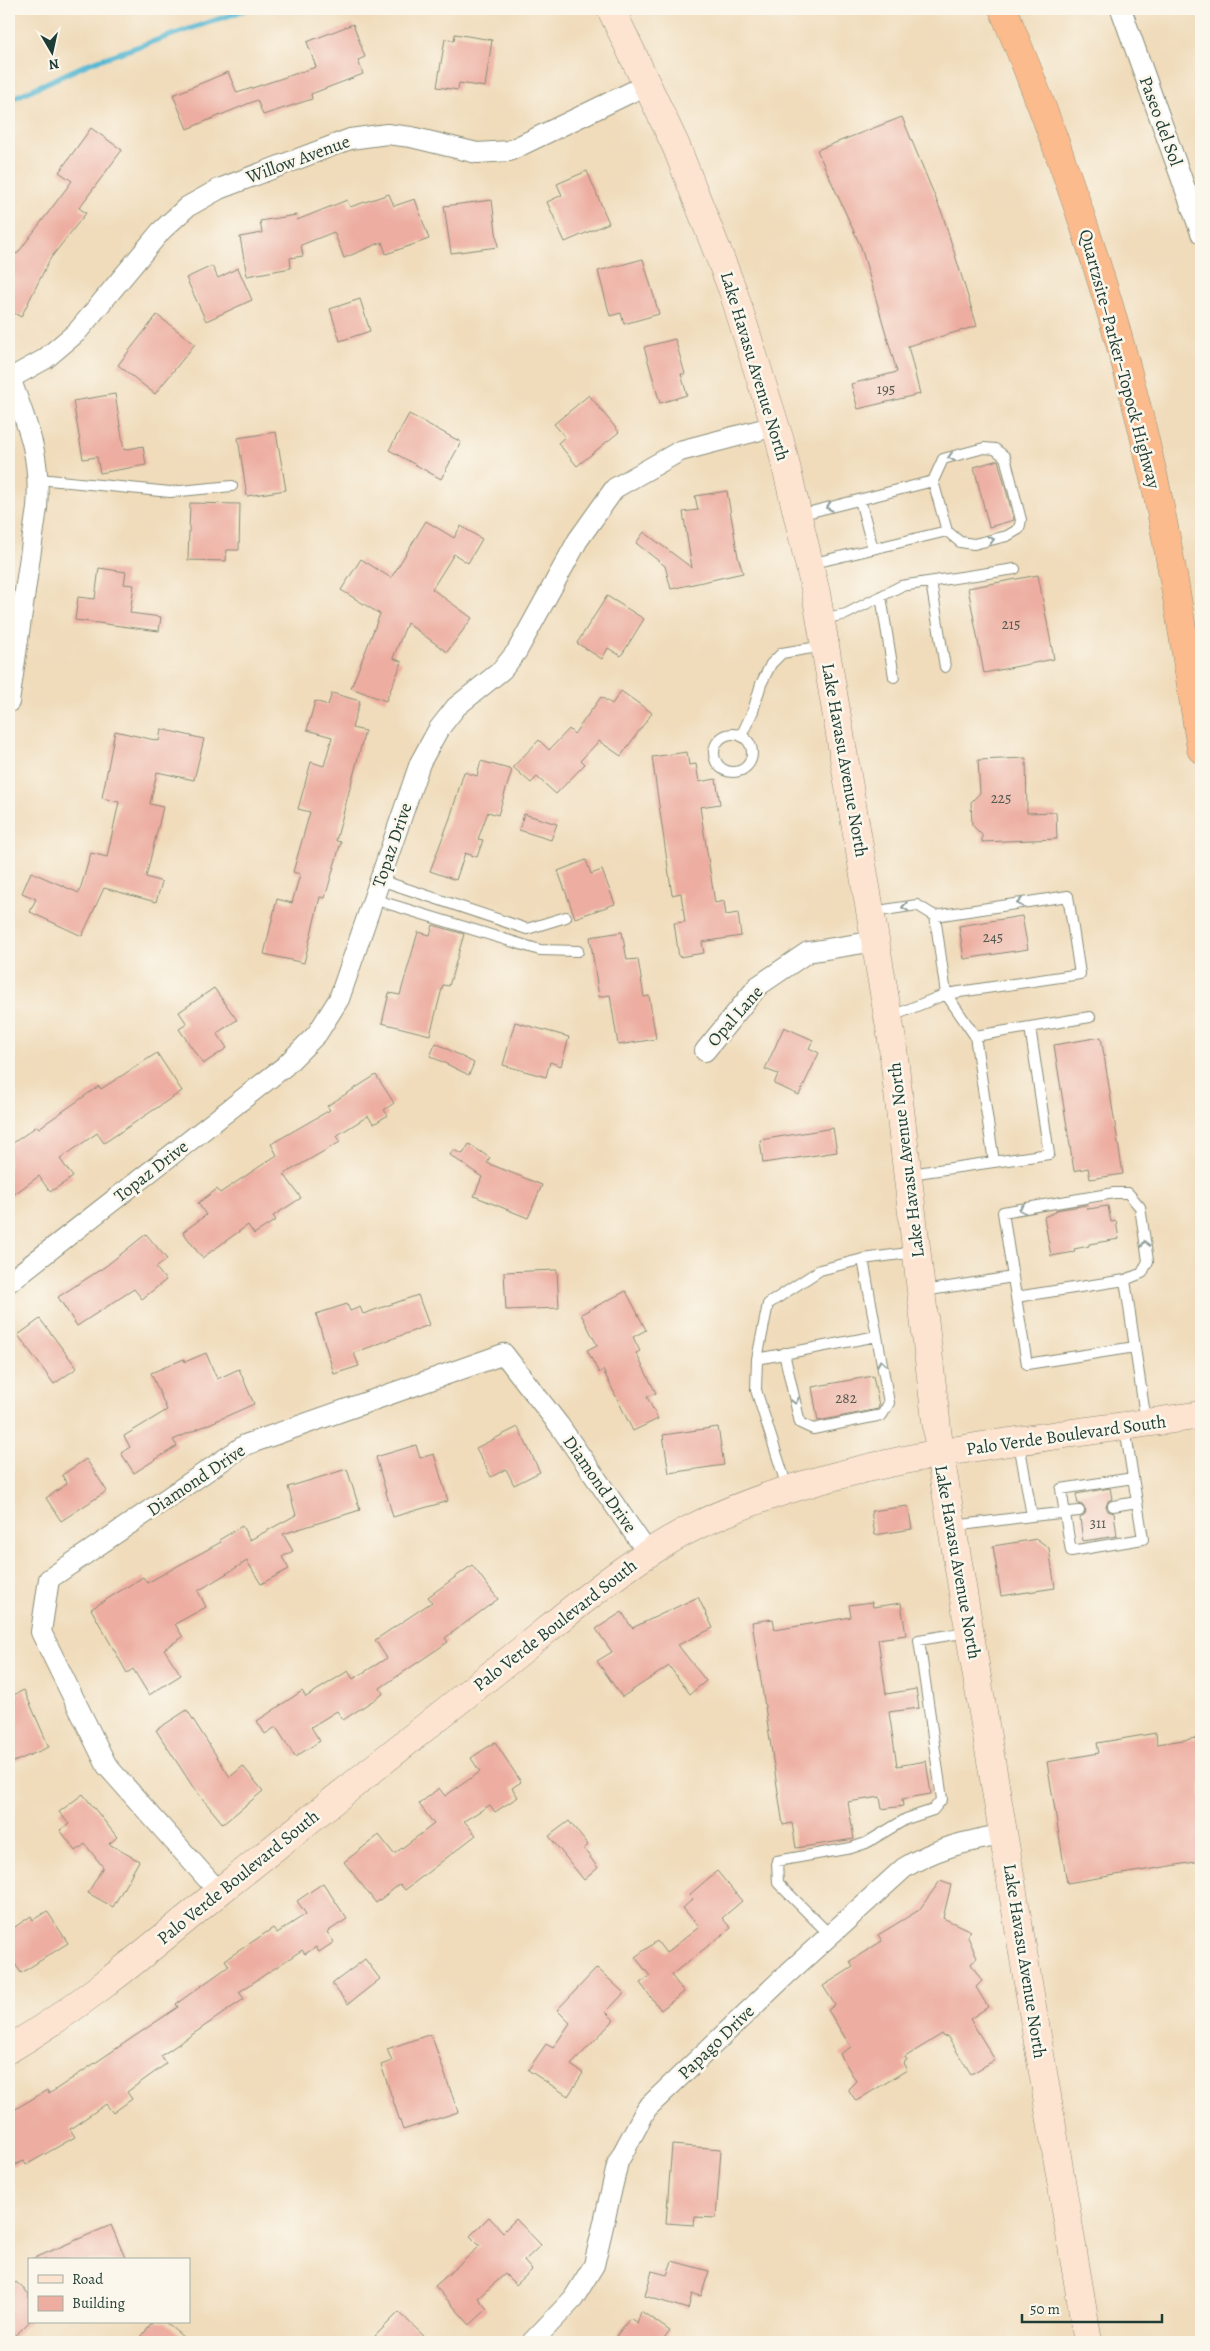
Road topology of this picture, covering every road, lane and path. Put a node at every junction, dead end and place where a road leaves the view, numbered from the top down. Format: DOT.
graph roads {
  1 [pos="611,9"];
  2 [pos="1003,9"];
  3 [pos="1121,9"];
  4 [pos="648,84"];
  5 [pos="1201,233"];
  6 [pos="10,379"];
  7 [pos="775,426"];
  8 [pos="39,479"];
  9 [pos="933,481"];
  10 [pos="232,486"];
  11 [pos="860,500"];
  12 [pos="799,515"];
  13 [pos="947,531"];
  14 [pos="873,549"];
  15 [pos="809,564"];
  16 [pos="1015,568"];
  17 [pos="931,582"];
  18 [pos="881,596"];
  19 [pos="820,619"];
  20 [pos="825,646"];
  21 [pos="945,667"];
  22 [pos="894,677"];
  23 [pos="9,699"];
  24 [pos="741,736"];
  25 [pos="1201,749"];
  26 [pos="380,880"];
  27 [pos="373,899"];
  28 [pos="871,912"];
  29 [pos="935,916"];
  30 [pos="566,917"];
  31 [pos="876,941"];
  32 [pos="578,951"];
  33 [pos="946,994"];
  34 [pos="889,1017"];
  35 [pos="1090,1017"];
  36 [pos="1030,1027"];
  37 [pos="975,1036"];
  38 [pos="705,1051"];
  39 [pos="994,1162"];
  40 [pos="908,1174"];
  41 [pos="917,1252"];
  42 [pos="863,1259"];
  43 [pos="1013,1277"];
  44 [pos="1125,1280"];
  45 [pos="9,1282"];
  46 [pos="921,1291"];
  47 [pos="1016,1298"];
  48 [pos="877,1336"];
  49 [pos="1135,1347"];
  50 [pos="784,1353"];
  51 [pos="757,1359"];
  52 [pos="1201,1415"];
  53 [pos="1136,1425"];
  54 [pos="1019,1442"];
  55 [pos="940,1455"];
  56 [pos="1133,1478"];
  57 [pos="788,1490"];
  58 [pos="1137,1502"];
  59 [pos="1113,1506"];
  60 [pos="1078,1511"];
  61 [pos="1064,1512"];
  62 [pos="1032,1516"];
  63 [pos="952,1526"];
  64 [pos="648,1553"];
  65 [pos="970,1632"];
  66 [pos="1004,1834"];
  67 [pos="219,1892"];
  68 [pos="830,1935"];
  69 [pos="9,2049"];
  70 [pos="532,2342"];
  71 [pos="1088,2342"];
  1 -- 4 [label="main road, Lake Havasu Avenue North"];
  2 -- 25 [label="highway, Quartzsite–Parker–Topock Highway"];
  3 -- 5 [label="street, Paseo del Sol"];
  4 -- 6 [label="street, Willow Avenue"];
  4 -- 7 [label="main road, Lake Havasu Avenue North"];
  6 -- 8 [label="street"];
  7 -- 12 [label="main road, Lake Havasu Avenue North"];
  7 -- 26 [label="street, Topaz Drive"];
  8 -- 10 [label="lane"];
  8 -- 23 [label="street"];
  9 -- 11 [label="lane"];
  9 -- 13 [label="lane"];
  13 -- 9 [label="lane, one-way"];
  11 -- 12 [label="lane, one-way"];
  11 -- 14 [label="lane"];
  12 -- 15 [label="main road, Lake Havasu Avenue North"];
  13 -- 14 [label="lane"];
  14 -- 15 [label="lane"];
  15 -- 19 [label="main road, Lake Havasu Avenue North"];
  16 -- 17 [label="lane"];
  17 -- 18 [label="lane"];
  17 -- 21 [label="lane"];
  18 -- 19 [label="lane"];
  18 -- 22 [label="lane"];
  19 -- 20 [label="main road, Lake Havasu Avenue North"];
  20 -- 24 [label="lane"];
  20 -- 28 [label="main road, Lake Havasu Avenue North"];
  26 -- 27 [label="street, Topaz Drive"];
  26 -- 30 [label="lane"];
  27 -- 32 [label="lane"];
  27 -- 45 [label="street, Topaz Drive"];
  29 -- 28 [label="lane, one-way"];
  28 -- 31 [label="main road, Lake Havasu Avenue North"];
  29 -- 33 [label="lane"];
  33 -- 29 [label="lane, one-way"];
  31 -- 34 [label="main road, Lake Havasu Avenue North"];
  31 -- 38 [label="street, Opal Lane"];
  33 -- 34 [label="lane"];
  33 -- 37 [label="lane"];
  34 -- 40 [label="main road, Lake Havasu Avenue North"];
  35 -- 36 [label="lane"];
  36 -- 37 [label="lane"];
  36 -- 39 [label="lane"];
  37 -- 39 [label="lane"];
  39 -- 40 [label="lane"];
  40 -- 41 [label="main road, Lake Havasu Avenue North"];
  41 -- 42 [label="lane"];
  41 -- 46 [label="main road, Lake Havasu Avenue North"];
  42 -- 48 [label="lane"];
  42 -- 51 [label="lane"];
  44 -- 43 [label="lane, one-way"];
  43 -- 46 [label="lane"];
  43 -- 47 [label="lane"];
  44 -- 47 [label="lane"];
  44 -- 49 [label="lane"];
  46 -- 55 [label="main road, Lake Havasu Avenue North"];
  47 -- 49 [label="lane"];
  48 -- 50 [label="lane"];
  50 -- 48 [label="lane, one-way"];
  49 -- 53 [label="lane"];
  50 -- 51 [label="lane"];
  51 -- 57 [label="lane"];
  52 -- 53 [label="main road, Palo Verde Boulevard South"];
  53 -- 54 [label="main road, Palo Verde Boulevard South"];
  53 -- 56 [label="lane"];
  54 -- 55 [label="main road, Palo Verde Boulevard South"];
  54 -- 62 [label="lane"];
  55 -- 57 [label="main road, Palo Verde Boulevard South"];
  55 -- 63 [label="main road, Lake Havasu Avenue North"];
  56 -- 58 [label="lane"];
  56 -- 61 [label="lane"];
  57 -- 64 [label="main road, Palo Verde Boulevard South"];
  58 -- 59 [label="lane"];
  58 -- 61 [label="lane"];
  60 -- 61 [label="lane"];
  61 -- 62 [label="lane"];
  62 -- 63 [label="lane"];
  63 -- 65 [label="main road, Lake Havasu Avenue North"];
  64 -- 67 [label="main road, Palo Verde Boulevard South"];
  64 -- 67 [label="street, Diamond Drive"];
  65 -- 66 [label="main road, Lake Havasu Avenue North"];
  65 -- 68 [label="lane"];
  66 -- 68 [label="street, Papago Drive"];
  66 -- 71 [label="main road, Lake Havasu Avenue North"];
  67 -- 69 [label="main road, Palo Verde Boulevard South"];
  68 -- 70 [label="street, Papago Drive"];
}
